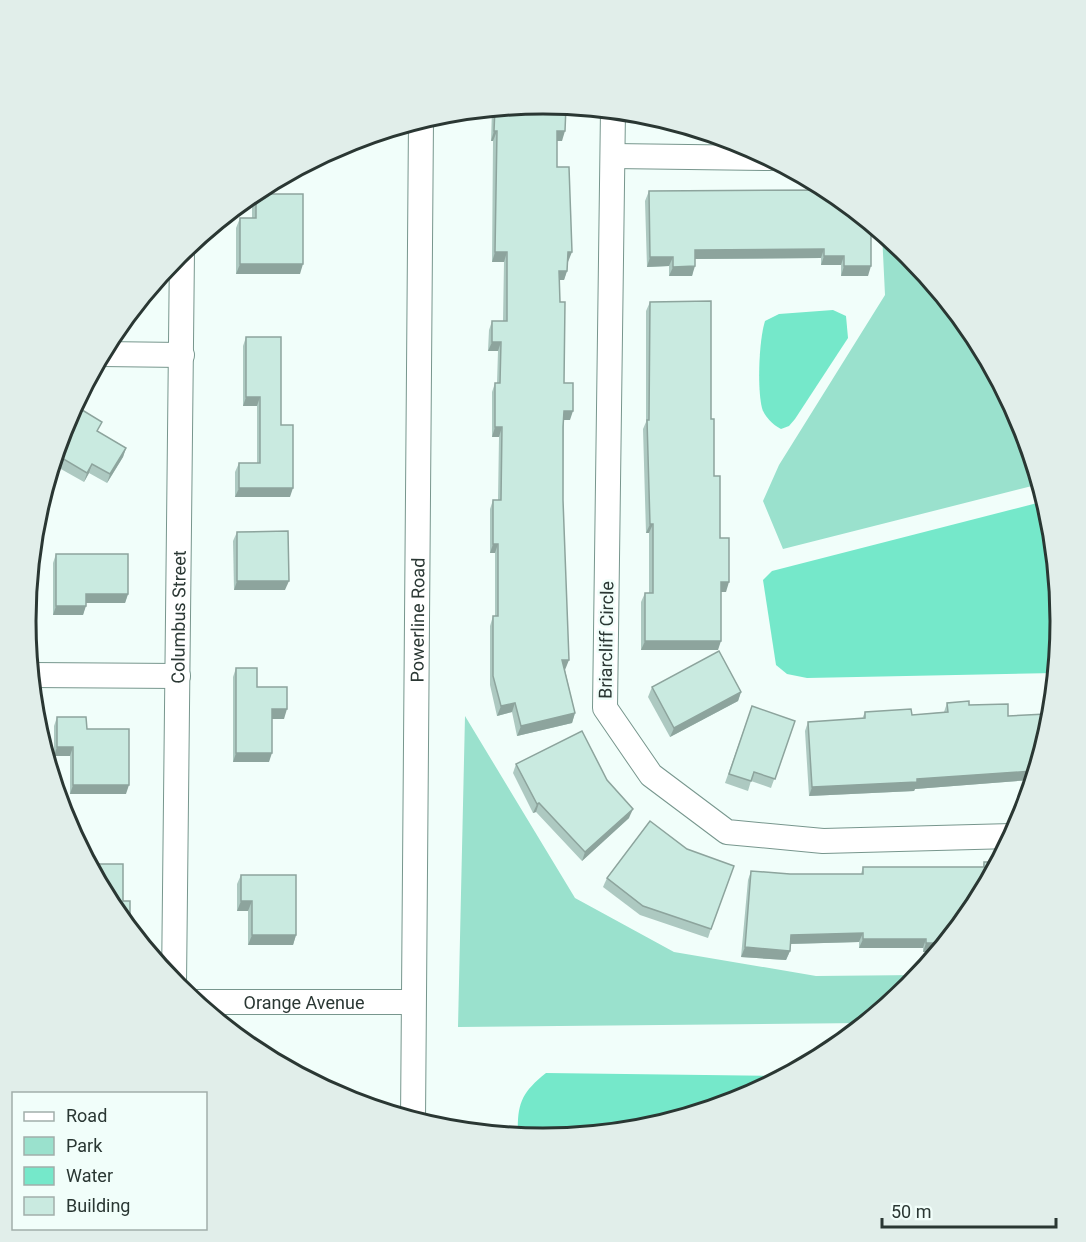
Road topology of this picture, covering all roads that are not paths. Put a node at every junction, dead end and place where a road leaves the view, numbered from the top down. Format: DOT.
graph roads {
  1 [pos="613,119"];
  2 [pos="421,129"];
  3 [pos="613,156"];
  4 [pos="748,158"];
  5 [pos="182,264"];
  6 [pos="112,354"];
  7 [pos="182,355"];
  8 [pos="39,675"];
  9 [pos="178,676"];
  10 [pos="1002,836"];
  11 [pos="174,969"];
  12 [pos="209,1002"];
  13 [pos="413,1002"];
  14 [pos="413,1111"];
  1 -- 3 [label="street, Briarcliff Circle"];
  2 -- 13 [label="street, Powerline Road"];
  3 -- 4 [label="street"];
  3 -- 10 [label="street, Briarcliff Circle"];
  5 -- 7 [label="street, Columbus Street"];
  6 -- 7 [label="street"];
  7 -- 9 [label="street, Columbus Street"];
  8 -- 9 [label="street"];
  9 -- 11 [label="street, Columbus Street"];
  12 -- 13 [label="street, Orange Avenue"];
  13 -- 14 [label="street, Powerline Road"];
}
